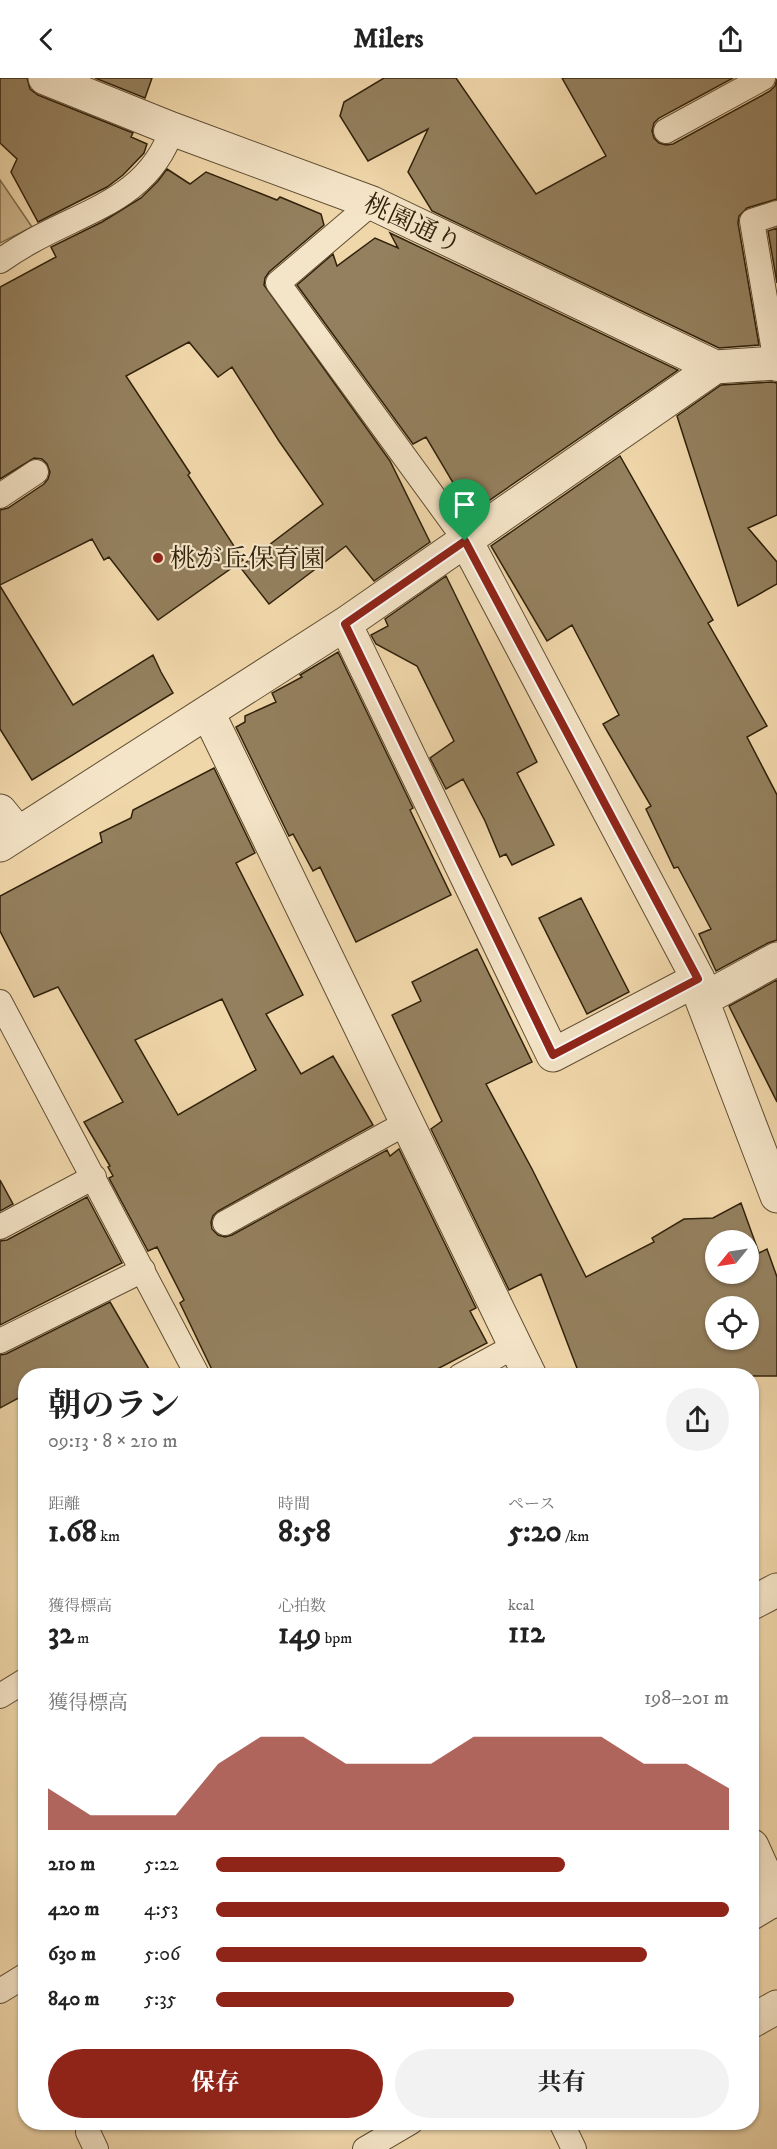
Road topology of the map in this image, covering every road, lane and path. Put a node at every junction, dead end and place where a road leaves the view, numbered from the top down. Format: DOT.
graph roads {
  1 [pos="45,78"];
  2 [pos="763,78"];
  3 [pos="172,129"];
  4 [pos="666,131"];
  5 [pos="372,202"];
  6 [pos="777,213"];
  7 [pos="0,261"];
  8 [pos="776,365"];
  9 [pos="714,367"];
  10 [pos="36,472"];
  11 [pos="0,496"];
  12 [pos="465,541"];
  13 [pos="345,624"];
  14 [pos="208,713"];
  15 [pos="6,830"];
  16 [pos="777,959"];
  17 [pos="700,990"];
  18 [pos="0,1002"];
  19 [pos="408,1122"];
  20 [pos="94,1177"];
  21 [pos="777,1196"];
  22 [pos="225,1223"];
  23 [pos="0,1227"];
  24 [pos="143,1270"];
  25 [pos="0,1341"];
  26 [pos="515,1346"];
  27 [pos="194,1368"];
  28 [pos="475,1368"];
  29 [pos="526,1368"];
  30 [pos="777,1590"];
  31 [pos="759,1600"];
  32 [pos="18,1685"];
  33 [pos="0,1696"];
  34 [pos="759,1862"];
  35 [pos="777,1902"];
  36 [pos="759,1914"];
  37 [pos="18,1980"];
  38 [pos="0,1991"];
  39 [pos="777,2007"];
  40 [pos="759,2017"];
  41 [pos="397,2130"];
  42 [pos="565,2130"];
  43 [pos="365,2149"];
  44 [pos="574,2149"];
  1 -- 3 [label="street, 桃園通り"];
  2 -- 4 [label="lane"];
  3 -- 5 [label="street, 桃園通り"];
  3 -- 7 [label="lane"];
  5 -- 9 [label="street, 桃園通り"];
  5 -- 12 [label="lane"];
  6 -- 8 [label="lane"];
  8 -- 9 [label="street, 桃園通り"];
  9 -- 12 [label="street"];
  10 -- 11 [label="lane"];
  12 -- 13 [label="street"];
  12 -- 17 [label="street"];
  13 -- 14 [label="street"];
  13 -- 17 [label="street"];
  14 -- 15 [label="street"];
  14 -- 19 [label="street"];
  16 -- 17 [label="street"];
  17 -- 21 [label="street"];
  18 -- 20 [label="lane"];
  19 -- 22 [label="lane"];
  19 -- 26 [label="street"];
  20 -- 23 [label="lane"];
  20 -- 24 [label="lane"];
  24 -- 25 [label="lane"];
  24 -- 27 [label="lane"];
  26 -- 28 [label="lane"];
  26 -- 29 [label="street"];
  30 -- 31 [label="street"];
  32 -- 33 [label="lane"];
  34 -- 35 [label="street"];
  35 -- 36 [label="lane"];
  37 -- 38 [label="lane"];
  39 -- 40 [label="street"];
  41 -- 43 [label="lane"];
  42 -- 44 [label="lane"];
}
